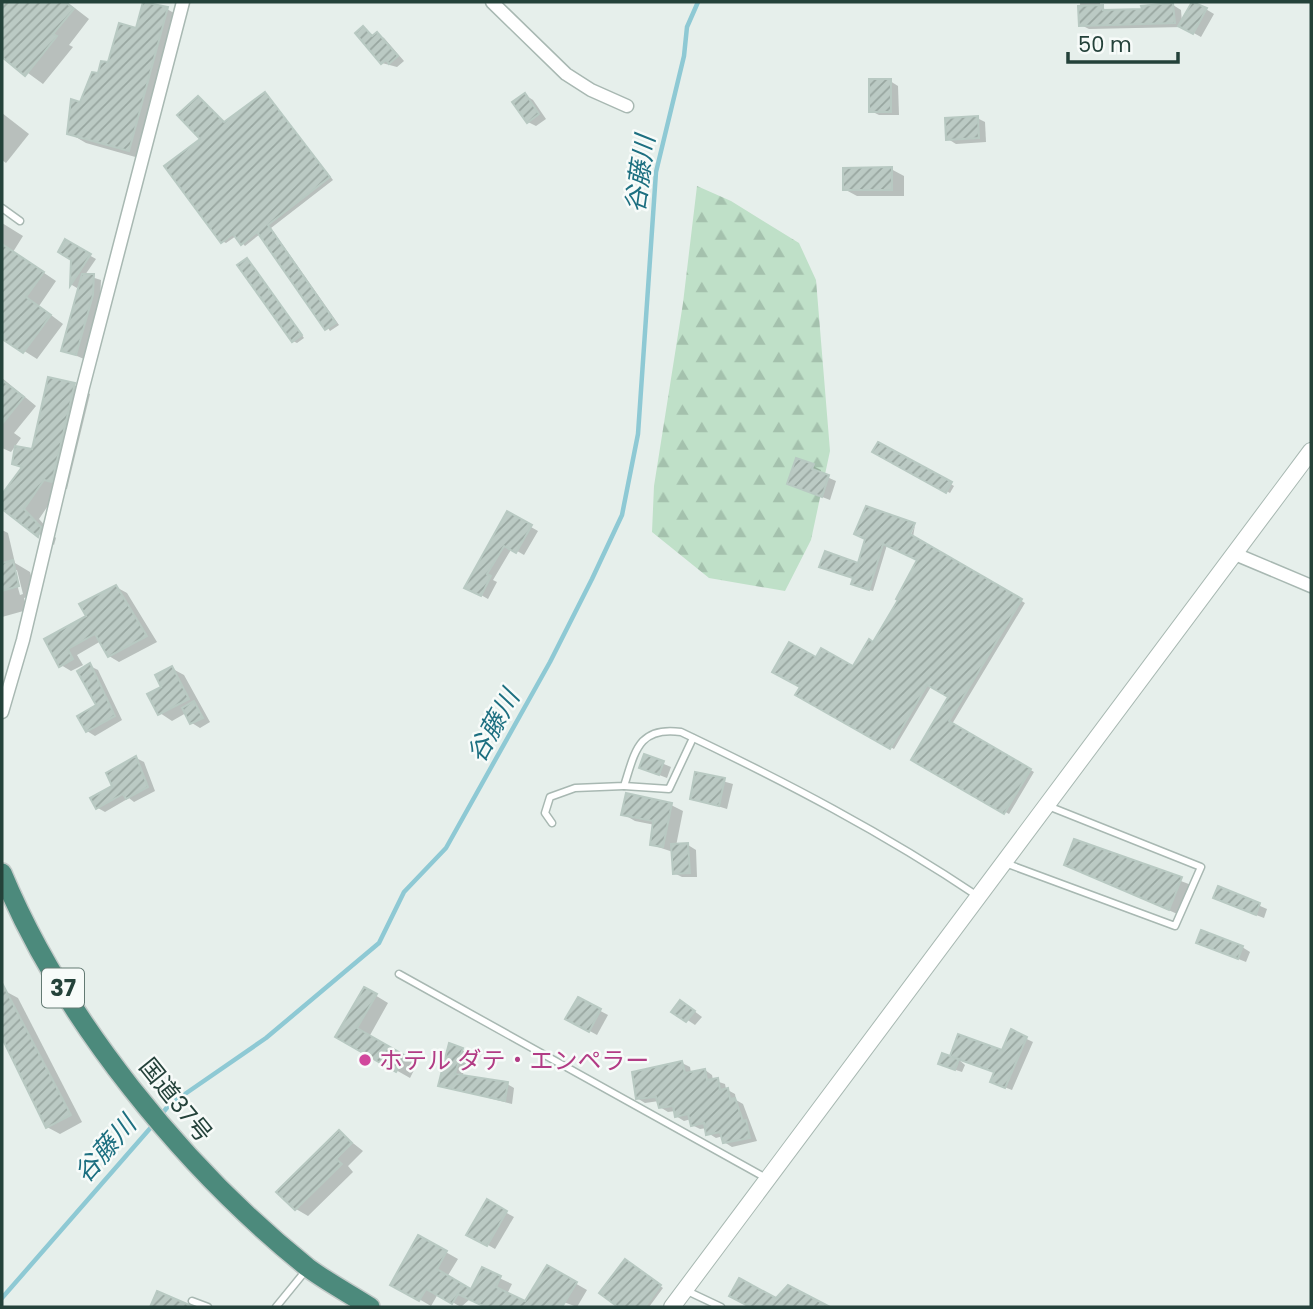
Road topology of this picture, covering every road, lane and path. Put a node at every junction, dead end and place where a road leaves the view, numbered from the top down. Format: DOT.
graph roads {
  1 [pos="183,2"];
  2 [pos="492,2"];
  3 [pos="627,106"];
  4 [pos="2,208"];
  5 [pos="20,220"];
  6 [pos="1311,451"];
  7 [pos="1236,554"];
  8 [pos="1311,586"];
  9 [pos="2,712"];
  10 [pos="693,738"];
  11 [pos="624,786"];
  12 [pos="1048,806"];
  13 [pos="552,823"];
  14 [pos="1005,863"];
  15 [pos="2,873"];
  16 [pos="979,898"];
  17 [pos="399,974"];
  18 [pos="768,1179"];
  19 [pos="309,1268"];
  20 [pos="685,1290"];
  21 [pos="192,1301"];
  22 [pos="208,1307"];
  23 [pos="276,1307"];
  24 [pos="370,1307"];
  25 [pos="672,1307"];
  26 [pos="721,1307"];
  1 -- 9 [label="street"];
  2 -- 3 [label="street"];
  4 -- 5 [label="lane"];
  6 -- 7 [label="street"];
  7 -- 8 [label="street"];
  7 -- 12 [label="street"];
  10 -- 11 [label="lane"];
  10 -- 11 [label="lane"];
  10 -- 16 [label="lane"];
  11 -- 13 [label="lane"];
  12 -- 14 [label="street"];
  12 -- 14 [label="lane"];
  14 -- 16 [label="street"];
  15 -- 19 [label="highway, 国道37号 / 37"];
  16 -- 18 [label="street"];
  17 -- 18 [label="lane"];
  18 -- 20 [label="street"];
  19 -- 23 [label="lane"];
  19 -- 24 [label="highway, 国道37号 / 37"];
  20 -- 25 [label="street"];
  20 -- 26 [label="lane"];
  21 -- 22 [label="lane"];
}
